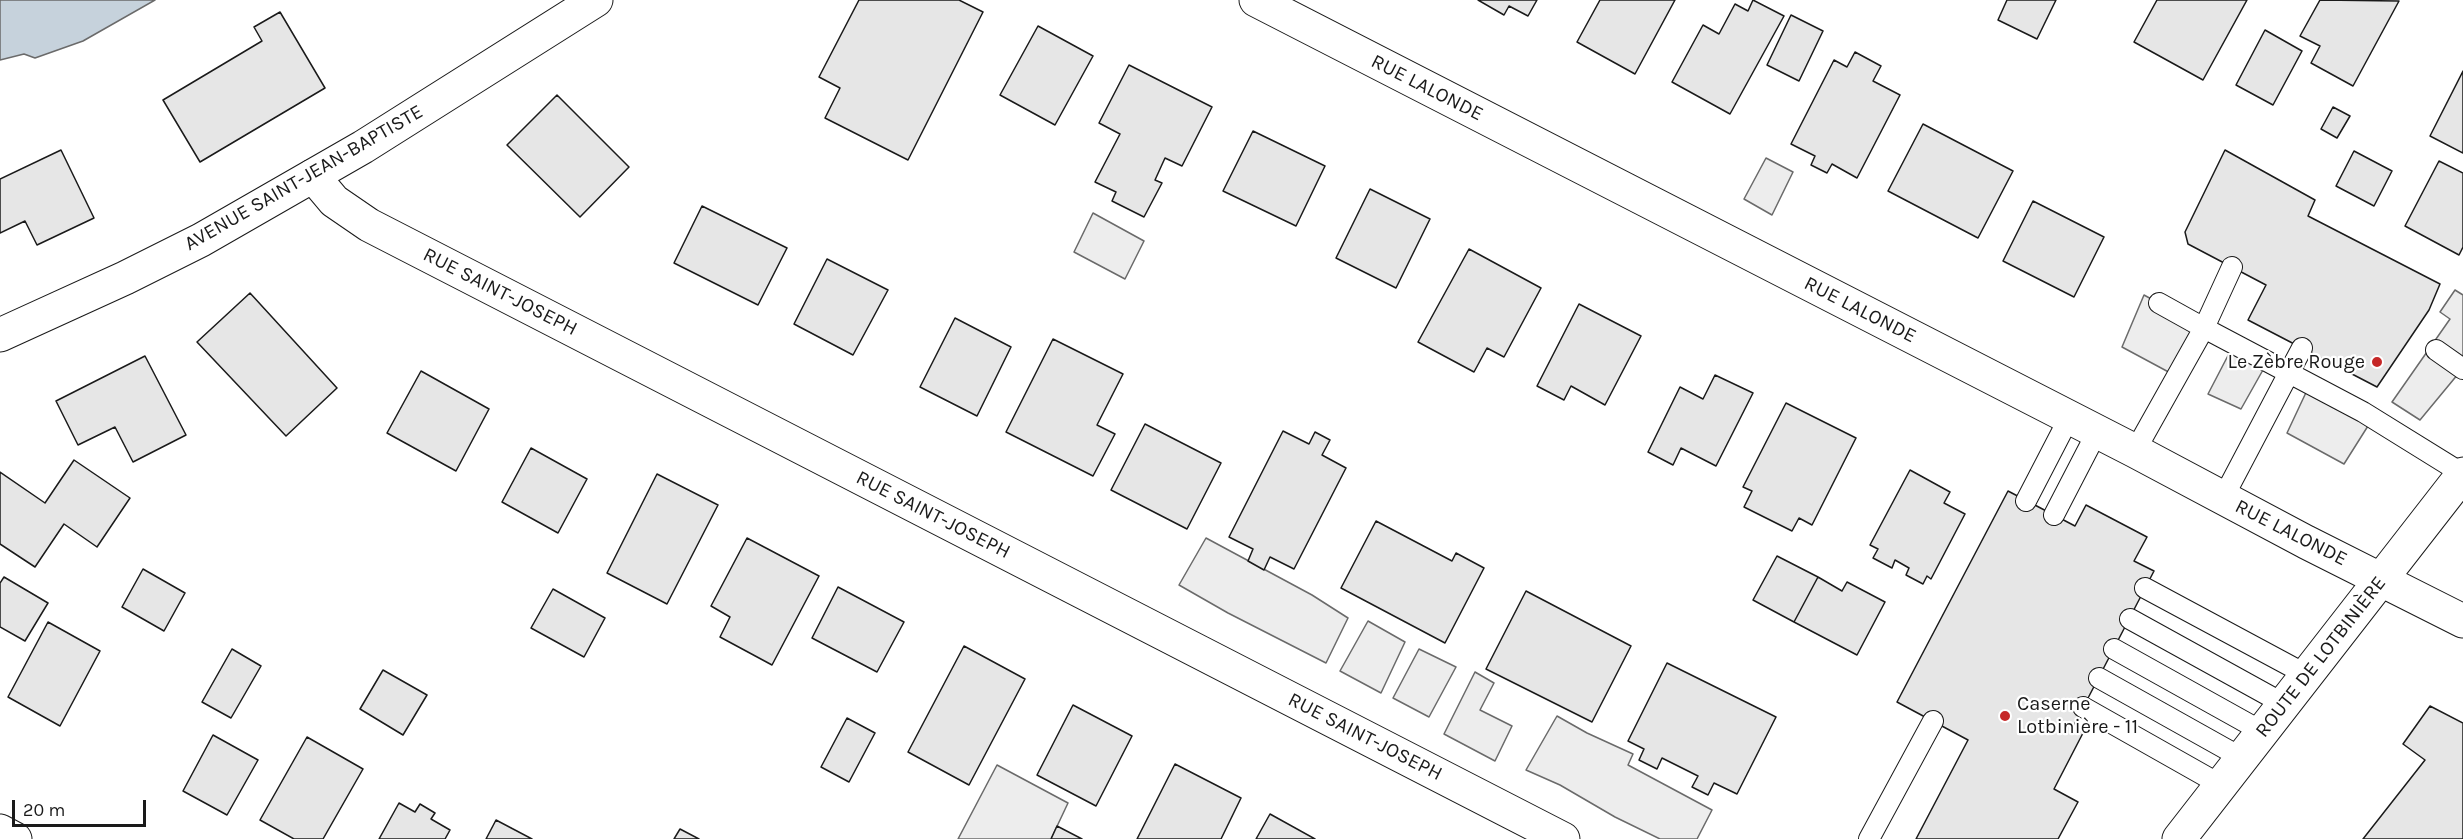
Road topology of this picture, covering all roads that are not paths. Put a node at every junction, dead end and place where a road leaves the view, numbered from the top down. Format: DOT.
graph roads {
  1 [pos="596,0"];
  2 [pos="1256,0"];
  3 [pos="313,176"];
  4 [pos="2232,267"];
  5 [pos="2159,303"];
  6 [pos="2204,328"];
  7 [pos="0,335"];
  8 [pos="2302,348"];
  9 [pos="2436,350"];
  10 [pos="2463,369"];
  11 [pos="2289,373"];
  12 [pos="2083,425"];
  13 [pos="2135,451"];
  14 [pos="2463,474"];
  15 [pos="2223,498"];
  16 [pos="2026,501"];
  17 [pos="2054,515"];
  18 [pos="2382,579"];
  19 [pos="2145,588"];
  20 [pos="2130,619"];
  21 [pos="2463,621"];
  22 [pos="2114,649"];
  23 [pos="2307,675"];
  24 [pos="2099,678"];
  25 [pos="2284,704"];
  26 [pos="2083,707"];
  27 [pos="1933,721"];
  28 [pos="2262,732"];
  29 [pos="2242,758"];
  30 [pos="2221,785"];
  31 [pos="1563,839"];
  32 [pos="1869,839"];
  33 [pos="2179,839"];
  1 -- 3 [label="street, AVENUE SAINT-JEAN-BAPTISTE"];
  2 -- 12 [label="street, RUE LALONDE"];
  3 -- 7 [label="street, AVENUE SAINT-JEAN-BAPTISTE"];
  3 -- 31 [label="street, RUE SAINT-JOSEPH"];
  4 -- 6 [label="lane"];
  5 -- 6 [label="lane"];
  6 -- 11 [label="lane"];
  6 -- 13 [label="lane"];
  8 -- 11 [label="lane"];
  9 -- 10 [label="lane"];
  11 -- 14 [label="lane"];
  11 -- 15 [label="lane"];
  12 -- 13 [label="street, RUE LALONDE"];
  12 -- 16 [label="lane"];
  12 -- 17 [label="lane"];
  13 -- 15 [label="street, RUE LALONDE"];
  14 -- 18 [label="street, ROUTE DE LOTBINIÈRE"];
  15 -- 18 [label="street, RUE LALONDE"];
  18 -- 21 [label="street, RUE LALONDE"];
  18 -- 23 [label="street, ROUTE DE LOTBINIÈRE"];
  19 -- 23 [label="lane"];
  20 -- 25 [label="lane"];
  22 -- 28 [label="lane"];
  23 -- 25 [label="street, ROUTE DE LOTBINIÈRE"];
  24 -- 29 [label="lane"];
  25 -- 28 [label="street, ROUTE DE LOTBINIÈRE"];
  26 -- 30 [label="lane"];
  27 -- 32 [label="lane"];
  28 -- 29 [label="street, ROUTE DE LOTBINIÈRE"];
  29 -- 30 [label="street, ROUTE DE LOTBINIÈRE"];
  30 -- 33 [label="street, ROUTE DE LOTBINIÈRE"];
}
